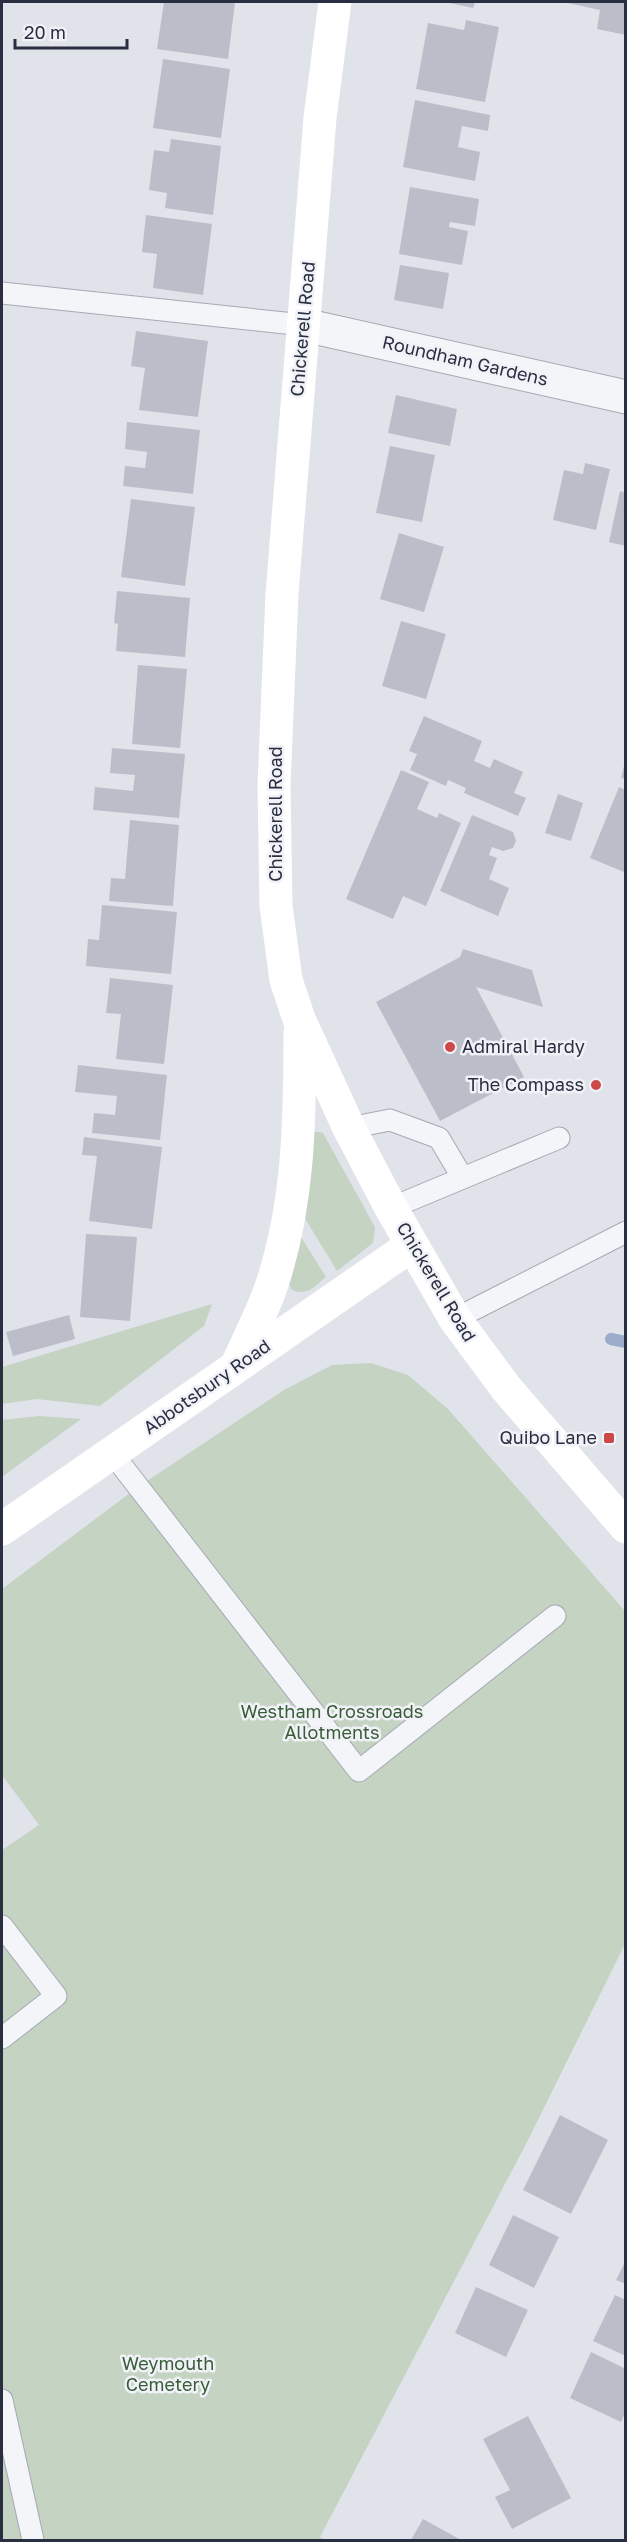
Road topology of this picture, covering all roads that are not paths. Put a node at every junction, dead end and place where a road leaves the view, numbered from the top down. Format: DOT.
graph roads {
  1 [pos="335,2"];
  2 [pos="2,293"];
  3 [pos="304,325"];
  4 [pos="626,397"];
  5 [pos="299,1019"];
  6 [pos="349,1128"];
  7 [pos="559,1138"];
  8 [pos="462,1177"];
  9 [pos="391,1208"];
  10 [pos="626,1232"];
  11 [pos="412,1245"];
  12 [pos="455,1319"];
  13 [pos="237,1365"];
  14 [pos="112,1453"];
  15 [pos="626,1527"];
  16 [pos="2,1529"];
  17 [pos="555,1616"];
  18 [pos="2,1926"];
  19 [pos="2,2038"];
  20 [pos="2,2400"];
  21 [pos="33,2541"];
  1 -- 3 [label="main road, Chickerell Road"];
  2 -- 3 [label="lane"];
  3 -- 4 [label="street, Roundham Gardens"];
  3 -- 5 [label="main road, Chickerell Road"];
  5 -- 6 [label="main road, Chickerell Road"];
  5 -- 13 [label="main road"];
  6 -- 8 [label="lane"];
  6 -- 9 [label="main road, Chickerell Road"];
  7 -- 8 [label="lane"];
  8 -- 9 [label="lane"];
  9 -- 11 [label="main road, Chickerell Road"];
  10 -- 12 [label="lane"];
  11 -- 12 [label="main road, Chickerell Road"];
  11 -- 13 [label="main road, Abbotsbury Road"];
  12 -- 15 [label="main road, Chickerell Road"];
  13 -- 14 [label="main road, Abbotsbury Road"];
  14 -- 16 [label="main road, Abbotsbury Road"];
  14 -- 17 [label="lane"];
  18 -- 19 [label="lane"];
  20 -- 21 [label="lane"];
}
